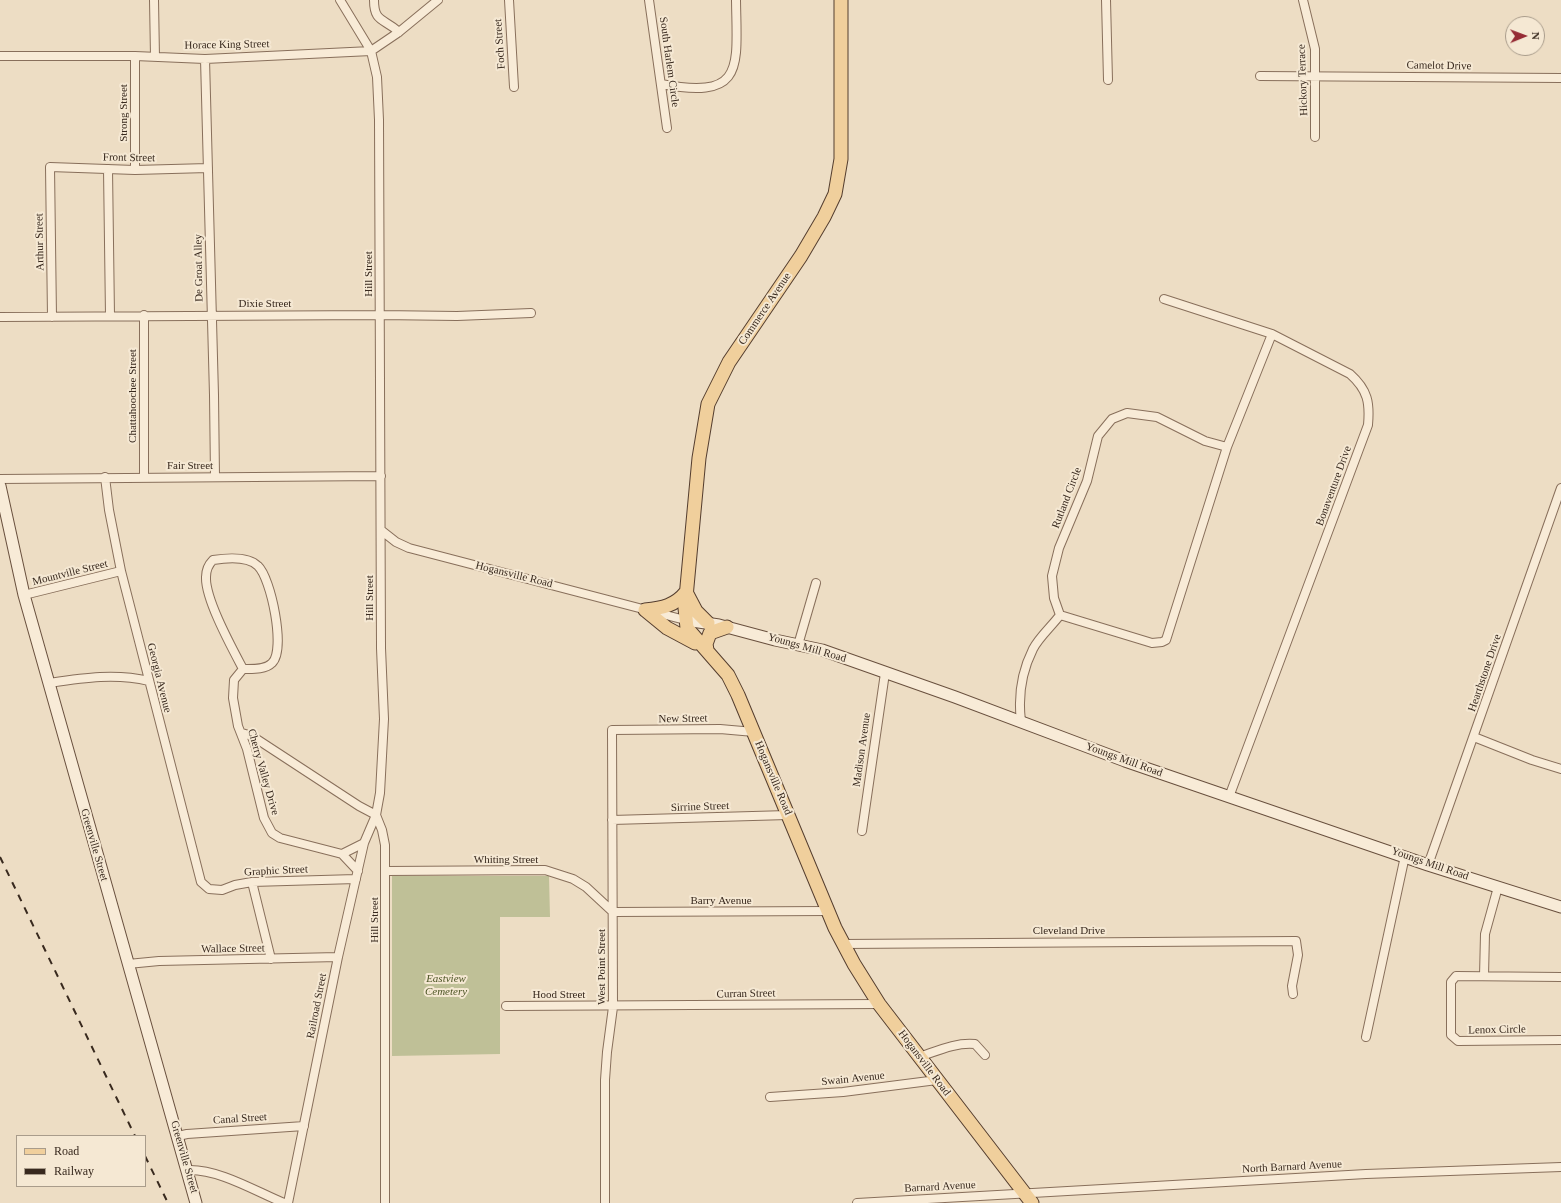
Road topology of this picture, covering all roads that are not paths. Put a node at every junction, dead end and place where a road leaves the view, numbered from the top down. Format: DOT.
graph roads {
  1 [pos="154,0"];
  2 [pos="340,0"];
  3 [pos="374,0"];
  4 [pos="438,0"];
  5 [pos="509,0"];
  6 [pos="650,0"];
  7 [pos="736,0"];
  8 [pos="840,0"];
  9 [pos="1106,0"];
  10 [pos="1303,0"];
  11 [pos="399,32"];
  12 [pos="371,50"];
  13 [pos="0,56"];
  14 [pos="135,56"];
  15 [pos="155,57"];
  16 [pos="204,59"];
  17 [pos="1260,76"];
  18 [pos="1316,76"];
  19 [pos="1561,78"];
  20 [pos="1108,80"];
  21 [pos="661,84"];
  22 [pos="514,87"];
  23 [pos="667,128"];
  24 [pos="1315,137"];
  25 [pos="50,167"];
  26 [pos="208,168"];
  27 [pos="108,169"];
  28 [pos="135,170"];
  29 [pos="1164,299"];
  30 [pos="531,313"];
  31 [pos="380,314"];
  32 [pos="144,315"];
  33 [pos="211,315"];
  34 [pos="110,316"];
  35 [pos="0,317"];
  36 [pos="52,317"];
  37 [pos="1272,334"];
  38 [pos="1226,447"];
  39 [pos="381,476"];
  40 [pos="105,477"];
  41 [pos="144,477"];
  42 [pos="215,477"];
  43 [pos="0,479"];
  44 [pos="0,486"];
  45 [pos="1561,488"];
  46 [pos="382,531"];
  47 [pos="121,571"];
  48 [pos="816,583"];
  49 [pos="686,592"];
  50 [pos="24,595"];
  51 [pos="645,610"];
  52 [pos="1060,615"];
  53 [pos="685,620"];
  54 [pos="708,623"];
  55 [pos="727,627"];
  56 [pos="798,645"];
  57 [pos="707,650"];
  58 [pos="243,669"];
  59 [pos="885,673"];
  60 [pos="149,681"];
  61 [pos="49,683"];
  62 [pos="1021,721"];
  63 [pos="612,730"];
  64 [pos="754,732"];
  65 [pos="242,733"];
  66 [pos="1474,737"];
  67 [pos="1561,769"];
  68 [pos="1229,797"];
  69 [pos="376,815"];
  70 [pos="788,815"];
  71 [pos="612,820"];
  72 [pos="862,831"];
  73 [pos="364,843"];
  74 [pos="342,854"];
  75 [pos="1405,856"];
  76 [pos="1428,865"];
  77 [pos="386,871"];
  78 [pos="357,875"];
  79 [pos="201,882"];
  80 [pos="252,882"];
  81 [pos="1498,887"];
  82 [pos="1561,907"];
  83 [pos="829,911"];
  84 [pos="613,912"];
  85 [pos="842,944"];
  86 [pos="338,957"];
  87 [pos="271,959"];
  88 [pos="128,964"];
  89 [pos="1484,976"];
  90 [pos="1561,977"];
  91 [pos="1293,994"];
  92 [pos="879,1004"];
  93 [pos="506,1006"];
  94 [pos="613,1007"];
  95 [pos="1366,1037"];
  96 [pos="1561,1040"];
  97 [pos="985,1055"];
  98 [pos="919,1057"];
  99 [pos="937,1080"];
  100 [pos="770,1097"];
  101 [pos="304,1126"];
  102 [pos="178,1136"];
  103 [pos="1561,1167"];
  104 [pos="188,1170"];
  105 [pos="1028,1198"];
  106 [pos="196,1203"];
  107 [pos="284,1203"];
  108 [pos="288,1203"];
  109 [pos="385,1203"];
  110 [pos="605,1203"];
  111 [pos="856,1203"];
  112 [pos="860,1203"];
  1 -- 15 [label="street"];
  2 -- 12 [label="street, Hill Street"];
  3 -- 11 [label="street"];
  4 -- 11 [label="street, Horace King Street"];
  5 -- 22 [label="street, Foch Street"];
  6 -- 21 [label="street, South Harlem Circle"];
  7 -- 21 [label="street"];
  8 -- 49 [label="main road, Commerce Avenue"];
  9 -- 20 [label="street"];
  10 -- 18 [label="street, Hickory Terrace"];
  11 -- 12 [label="street, Horace King Street"];
  12 -- 16 [label="street, Horace King Street"];
  12 -- 31 [label="street, Hill Street"];
  13 -- 14 [label="street, Horace King Street"];
  14 -- 15 [label="street, Horace King Street"];
  14 -- 28 [label="street, Strong Street"];
  15 -- 16 [label="street, Horace King Street"];
  16 -- 26 [label="street, De Groat Alley"];
  17 -- 18 [label="street, Camelot Drive"];
  18 -- 19 [label="street, Camelot Drive"];
  18 -- 24 [label="street, Hickory Terrace"];
  21 -- 23 [label="street, South Harlem Circle"];
  25 -- 27 [label="street, Front Street"];
  25 -- 36 [label="street, Arthur Street"];
  26 -- 28 [label="street, Front Street"];
  26 -- 33 [label="street, De Groat Alley"];
  27 -- 28 [label="street, Front Street"];
  27 -- 34 [label="street"];
  29 -- 37 [label="street, Bonaventure Drive"];
  30 -- 31 [label="street, Dixie Street"];
  31 -- 33 [label="street, Dixie Street"];
  31 -- 39 [label="street, Hill Street"];
  32 -- 33 [label="street, Dixie Street"];
  32 -- 34 [label="street, Dixie Street"];
  32 -- 41 [label="street, Chattahoochee Street"];
  33 -- 42 [label="street, De Groat Alley"];
  34 -- 36 [label="street, Dixie Street"];
  35 -- 36 [label="street, Dixie Street"];
  37 -- 38 [label="street"];
  37 -- 68 [label="street, Bonaventure Drive"];
  38 -- 52 [label="street"];
  38 -- 52 [label="street, Rutland Circle"];
  39 -- 42 [label="street, Fair Street"];
  39 -- 46 [label="street, Hill Street"];
  40 -- 41 [label="street, Fair Street"];
  40 -- 43 [label="street, Fair Street"];
  40 -- 47 [label="street, Georgia Avenue"];
  41 -- 42 [label="street, Fair Street"];
  44 -- 50 [label="street, Greenville Street"];
  45 -- 66 [label="street, Hearthstone Drive"];
  46 -- 51 [label="street, Hogansville Road"];
  46 -- 69 [label="street, Hill Street"];
  47 -- 50 [label="street, Mountville Street"];
  47 -- 60 [label="street, Georgia Avenue"];
  48 -- 56 [label="street"];
  49 -- 51 [label="main road"];
  49 -- 53 [label="main road, Commerce Avenue"];
  49 -- 54 [label="main road"];
  50 -- 61 [label="street, Greenville Street"];
  51 -- 53 [label="street, Hogansville Road"];
  51 -- 57 [label="main road"];
  52 -- 62 [label="street"];
  53 -- 54 [label="street, Youngs Mill Road"];
  53 -- 57 [label="main road, Hogansville Road"];
  54 -- 55 [label="street, Youngs Mill Road"];
  55 -- 56 [label="street, Youngs Mill Road"];
  55 -- 57 [label="main road"];
  56 -- 59 [label="street, Youngs Mill Road"];
  57 -- 64 [label="main road, Hogansville Road"];
  58 -- 58 [label="street"];
  58 -- 65 [label="street, Cherry Valley Drive"];
  59 -- 62 [label="street, Youngs Mill Road"];
  59 -- 72 [label="street, Madison Avenue"];
  60 -- 61 [label="street"];
  60 -- 79 [label="street, Georgia Avenue"];
  61 -- 88 [label="street, Greenville Street"];
  62 -- 68 [label="street, Youngs Mill Road"];
  63 -- 64 [label="street, New Street"];
  63 -- 71 [label="street, West Point Street"];
  64 -- 70 [label="main road, Hogansville Road"];
  65 -- 69 [label="street"];
  65 -- 74 [label="street, Cherry Valley Drive"];
  66 -- 67 [label="street"];
  66 -- 76 [label="street, Hearthstone Drive"];
  68 -- 75 [label="street, Youngs Mill Road"];
  69 -- 73 [label="street, Railroad Street"];
  69 -- 77 [label="street, Hill Street"];
  70 -- 71 [label="street, Sirrine Street"];
  70 -- 83 [label="main road, Hogansville Road"];
  71 -- 84 [label="street, West Point Street"];
  73 -- 74 [label="street"];
  73 -- 78 [label="street, Railroad Street"];
  74 -- 78 [label="street"];
  75 -- 76 [label="street, Youngs Mill Road"];
  75 -- 95 [label="street"];
  76 -- 81 [label="street, Youngs Mill Road"];
  77 -- 84 [label="street, Whiting Street"];
  77 -- 109 [label="street, Hill Street"];
  78 -- 80 [label="street, Graphic Street"];
  78 -- 86 [label="street, Railroad Street"];
  79 -- 80 [label="street, Graphic Street"];
  80 -- 87 [label="street"];
  81 -- 82 [label="street, Youngs Mill Road"];
  81 -- 89 [label="street"];
  83 -- 84 [label="street, Barry Avenue"];
  83 -- 85 [label="main road, Hogansville Road"];
  84 -- 94 [label="street, West Point Street"];
  85 -- 91 [label="street, Cleveland Drive"];
  85 -- 92 [label="main road, Hogansville Road"];
  86 -- 87 [label="street, Wallace Street"];
  86 -- 101 [label="street, Railroad Street"];
  87 -- 88 [label="street, Wallace Street"];
  88 -- 102 [label="street, Greenville Street"];
  89 -- 90 [label="street, Lenox Circle"];
  89 -- 96 [label="street, Lenox Circle"];
  92 -- 94 [label="street, Curran Street"];
  92 -- 98 [label="main road, Hogansville Road"];
  93 -- 94 [label="street, Hood Street"];
  94 -- 110 [label="street, West Point Street"];
  97 -- 98 [label="street"];
  98 -- 99 [label="main road, Hogansville Road"];
  99 -- 100 [label="street, Swain Avenue"];
  99 -- 105 [label="main road, Hogansville Road"];
  101 -- 102 [label="street, Canal Street"];
  101 -- 108 [label="street, Railroad Street"];
  102 -- 104 [label="street, Greenville Street"];
  103 -- 105 [label="street, North Barnard Avenue"];
  104 -- 106 [label="street, Greenville Street"];
  104 -- 107 [label="street"];
  105 -- 112 [label="street, Barnard Avenue"];
  111 -- 112 [label="street, Barnard Avenue"];
}
